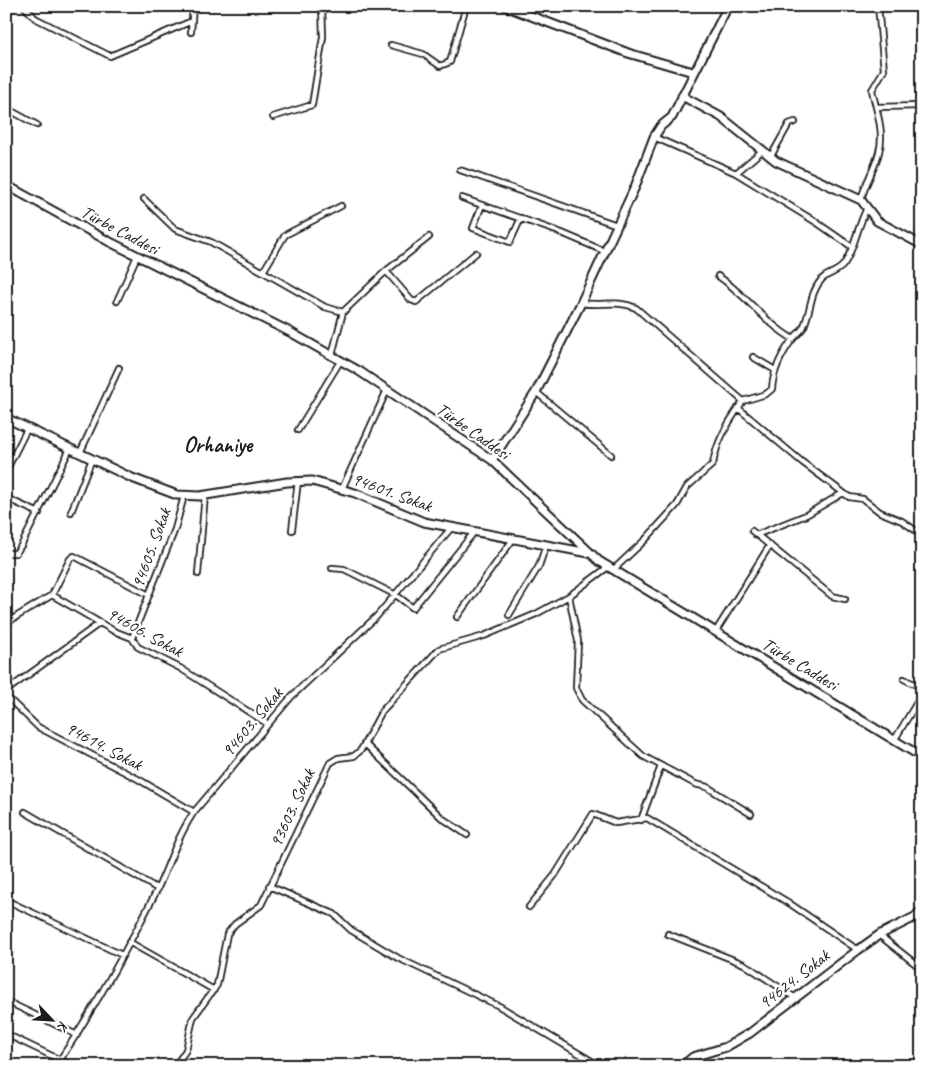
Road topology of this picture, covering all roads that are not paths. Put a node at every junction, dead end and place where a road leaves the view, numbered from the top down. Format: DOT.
graph roads {
  1 [pos="24,6"];
  2 [pos="193,6"];
  3 [pos="322,6"];
  4 [pos="466,6"];
  5 [pos="505,6"];
  6 [pos="728,6"];
  7 [pos="878,6"];
  8 [pos="192,21"];
  9 [pos="191,32"];
  10 [pos="391,45"];
  11 [pos="694,72"];
  12 [pos="682,96"];
  13 [pos="922,106"];
  14 [pos="6,108"];
  15 [pos="876,108"];
  16 [pos="273,117"];
  17 [pos="795,122"];
  18 [pos="37,125"];
  19 [pos="654,137"];
  20 [pos="763,150"];
  21 [pos="771,156"];
  22 [pos="460,170"];
  23 [pos="736,174"];
  24 [pos="6,185"];
  25 [pos="462,198"];
  26 [pos="144,199"];
  27 [pos="861,200"];
  28 [pos="482,204"];
  29 [pos="341,206"];
  30 [pos="867,208"];
  31 [pos="521,218"];
  32 [pos="617,225"];
  33 [pos="429,237"];
  34 [pos="922,244"];
  35 [pos="852,247"];
  36 [pos="604,251"];
  37 [pos="476,253"];
  38 [pos="137,256"];
  39 [pos="264,270"];
  40 [pos="386,271"];
  41 [pos="718,276"];
  42 [pos="118,301"];
  43 [pos="581,303"];
  44 [pos="343,312"];
  45 [pos="793,339"];
  46 [pos="332,355"];
  47 [pos="753,357"];
  48 [pos="341,360"];
  49 [pos="119,368"];
  50 [pos="775,370"];
  51 [pos="388,390"];
  52 [pos="536,392"];
  53 [pos="742,401"];
  54 [pos="738,408"];
  55 [pos="6,418"];
  56 [pos="27,429"];
  57 [pos="298,430"];
  58 [pos="70,449"];
  59 [pos="80,453"];
  60 [pos="611,455"];
  61 [pos="92,459"];
  62 [pos="492,460"];
  63 [pos="6,471"];
  64 [pos="298,481"];
  65 [pos="342,489"];
  66 [pos="843,493"];
  67 [pos="206,495"];
  68 [pos="184,496"];
  69 [pos="6,498"];
  70 [pos="71,512"];
  71 [pos="39,513"];
  72 [pos="452,527"];
  73 [pos="292,530"];
  74 [pos="475,532"];
  75 [pos="922,535"];
  76 [pos="514,538"];
  77 [pos="546,545"];
  78 [pos="770,545"];
  79 [pos="6,553"];
  80 [pos="589,553"];
  81 [pos="332,568"];
  82 [pos="610,568"];
  83 [pos="198,574"];
  84 [pos="149,595"];
  85 [pos="396,595"];
  86 [pos="52,596"];
  87 [pos="569,596"];
  88 [pos="845,599"];
  89 [pos="508,615"];
  90 [pos="457,617"];
  91 [pos="6,623"];
  92 [pos="100,623"];
  93 [pos="716,631"];
  94 [pos="132,638"];
  95 [pos="904,679"];
  96 [pos="922,688"];
  97 [pos="6,692"];
  98 [pos="922,694"];
  99 [pos="6,696"];
  100 [pos="268,724"];
  101 [pos="896,739"];
  102 [pos="365,744"];
  103 [pos="922,757"];
  104 [pos="661,766"];
  105 [pos="25,812"];
  106 [pos="194,812"];
  107 [pos="751,814"];
  108 [pos="641,820"];
  109 [pos="467,835"];
  110 [pos="269,886"];
  111 [pos="158,889"];
  112 [pos="8,901"];
  113 [pos="529,907"];
  114 [pos="922,910"];
  115 [pos="668,934"];
  116 [pos="879,935"];
  117 [pos="130,942"];
  118 [pos="858,950"];
  119 [pos="122,955"];
  120 [pos="922,969"];
  121 [pos="214,990"];
  122 [pos="794,998"];
  123 [pos="6,1001"];
  124 [pos="6,1034"];
  125 [pos="77,1035"];
  126 [pos="61,1059"];
  127 [pos="56,1066"];
  128 [pos="73,1066"];
  129 [pos="175,1066"];
  130 [pos="600,1066"];
  131 [pos="682,1066"];
  1 -- 8 [label="street"];
  2 -- 8 [label="street"];
  3 -- 16 [label="street"];
  4 -- 10 [label="street"];
  5 -- 11 [label="street"];
  6 -- 11 [label="street"];
  7 -- 15 [label="street"];
  8 -- 9 [label="street"];
  11 -- 12 [label="street"];
  12 -- 19 [label="street"];
  12 -- 20 [label="street"];
  13 -- 15 [label="street"];
  14 -- 18 [label="street"];
  15 -- 27 [label="street"];
  17 -- 21 [label="street"];
  19 -- 23 [label="street"];
  19 -- 32 [label="street"];
  20 -- 21 [label="street"];
  20 -- 23 [label="street"];
  21 -- 27 [label="street"];
  22 -- 32 [label="street"];
  23 -- 35 [label="street"];
  24 -- 38 [label="street, Türbe Caddesi"];
  25 -- 28 [label="street"];
  26 -- 39 [label="street"];
  27 -- 30 [label="street"];
  28 -- 31 [label="street"];
  28 -- 31 [label="street"];
  29 -- 39 [label="street"];
  30 -- 34 [label="street"];
  30 -- 35 [label="street"];
  31 -- 36 [label="street"];
  32 -- 36 [label="street"];
  33 -- 40 [label="street"];
  35 -- 45 [label="street"];
  36 -- 43 [label="street"];
  37 -- 40 [label="street"];
  38 -- 42 [label="street"];
  38 -- 46 [label="street, Türbe Caddesi"];
  39 -- 44 [label="street"];
  40 -- 44 [label="street"];
  41 -- 45 [label="street"];
  43 -- 52 [label="street"];
  43 -- 53 [label="street"];
  44 -- 46 [label="street"];
  45 -- 50 [label="street"];
  46 -- 48 [label="street, Türbe Caddesi"];
  47 -- 50 [label="street"];
  48 -- 51 [label="street, Türbe Caddesi"];
  48 -- 57 [label="street"];
  49 -- 59 [label="street"];
  50 -- 53 [label="street"];
  51 -- 62 [label="street, Türbe Caddesi"];
  51 -- 65 [label="street"];
  52 -- 60 [label="street"];
  52 -- 62 [label="street"];
  53 -- 54 [label="street, 93603. Sokak"];
  54 -- 66 [label="street"];
  54 -- 82 [label="street, 93603. Sokak"];
  55 -- 56 [label="street, 94601. Sokak"];
  56 -- 58 [label="street, 94601. Sokak"];
  56 -- 63 [label="street"];
  58 -- 59 [label="street, 94601. Sokak"];
  58 -- 71 [label="street"];
  59 -- 61 [label="street, 94601. Sokak"];
  61 -- 68 [label="street, 94601. Sokak"];
  61 -- 70 [label="street"];
  62 -- 80 [label="street, Türbe Caddesi"];
  64 -- 65 [label="street, 94601. Sokak"];
  64 -- 67 [label="street, 94601. Sokak"];
  64 -- 73 [label="street"];
  65 -- 72 [label="street, 94601. Sokak"];
  66 -- 75 [label="street"];
  66 -- 78 [label="street"];
  67 -- 68 [label="street, 94601. Sokak"];
  67 -- 83 [label="street"];
  68 -- 84 [label="street, 94605. Sokak"];
  69 -- 71 [label="street"];
  71 -- 79 [label="street"];
  72 -- 74 [label="street, 94601. Sokak"];
  72 -- 85 [label="street, 94603. Sokak"];
  74 -- 76 [label="street, 94601. Sokak"];
  74 -- 85 [label="street"];
  76 -- 77 [label="street, 94601. Sokak"];
  76 -- 90 [label="street"];
  77 -- 80 [label="street, 94601. Sokak"];
  77 -- 89 [label="street"];
  78 -- 88 [label="street"];
  78 -- 93 [label="street"];
  80 -- 82 [label="street, Türbe Caddesi"];
  81 -- 85 [label="street"];
  82 -- 87 [label="street, 93603. Sokak"];
  82 -- 93 [label="street, Türbe Caddesi"];
  84 -- 86 [label="street"];
  84 -- 94 [label="street, 94605. Sokak"];
  85 -- 100 [label="street, 94603. Sokak"];
  86 -- 91 [label="street"];
  86 -- 92 [label="street, 94606. Sokak"];
  87 -- 102 [label="street, 93603. Sokak"];
  87 -- 104 [label="street"];
  92 -- 94 [label="street, 94606. Sokak"];
  92 -- 97 [label="street"];
  93 -- 101 [label="street, Türbe Caddesi"];
  94 -- 100 [label="street, 94606. Sokak"];
  95 -- 96 [label="street"];
  98 -- 101 [label="street"];
  99 -- 106 [label="street, 94614. Sokak"];
  100 -- 106 [label="street, 94603. Sokak"];
  101 -- 103 [label="street, Türbe Caddesi"];
  102 -- 109 [label="street"];
  102 -- 110 [label="street, 93603. Sokak"];
  104 -- 107 [label="street"];
  104 -- 108 [label="street"];
  105 -- 111 [label="street"];
  106 -- 111 [label="street, 94603. Sokak"];
  108 -- 113 [label="street"];
  108 -- 118 [label="street"];
  110 -- 121 [label="street, 93603. Sokak"];
  110 -- 130 [label="street"];
  111 -- 117 [label="street, 94603. Sokak"];
  112 -- 119 [label="street"];
  114 -- 116 [label="street, 94624. Sokak"];
  115 -- 122 [label="street"];
  116 -- 118 [label="street, 94624. Sokak"];
  116 -- 120 [label="street"];
  117 -- 119 [label="street, 94603. Sokak"];
  117 -- 121 [label="street"];
  118 -- 122 [label="street, 94624. Sokak"];
  119 -- 125 [label="street, 94603. Sokak"];
  121 -- 129 [label="street, 93603. Sokak"];
  122 -- 131 [label="street, 94624. Sokak"];
  123 -- 125 [label="street"];
  124 -- 126 [label="street"];
  125 -- 126 [label="street, 94603. Sokak"];
  126 -- 127 [label="street, 94603. Sokak"];
  126 -- 128 [label="street"];
}
